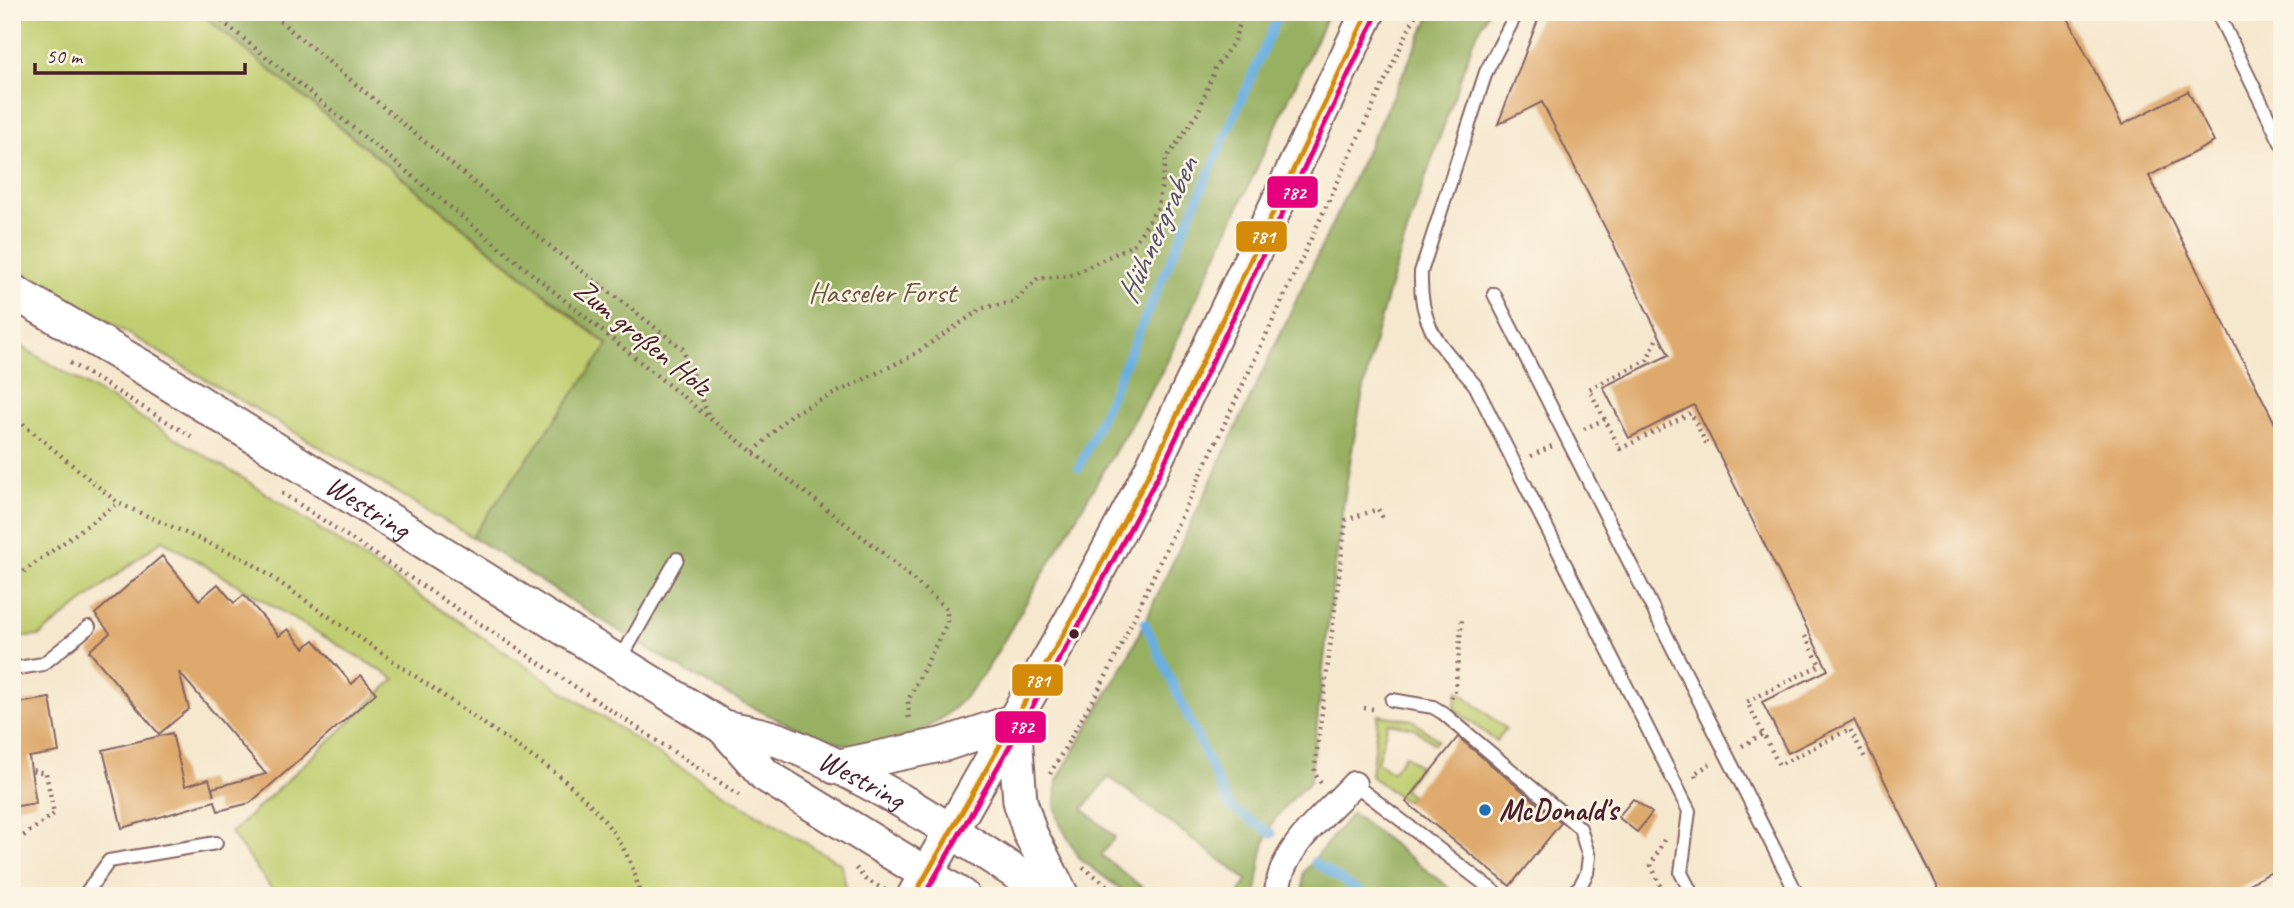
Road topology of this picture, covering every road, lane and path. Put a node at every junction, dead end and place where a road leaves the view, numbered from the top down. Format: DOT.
graph roads {
  1 [pos="211,12"];
  2 [pos="270,12"];
  3 [pos="1244,12"];
  4 [pos="1368,12"];
  5 [pos="1417,12"];
  6 [pos="1517,12"];
  7 [pos="2217,12"];
  8 [pos="2282,145"];
  9 [pos="12,291"];
  10 [pos="1493,294"];
  11 [pos="1657,340"];
  12 [pos="59,357"];
  13 [pos="12,415"];
  14 [pos="709,418"];
  15 [pos="200,442"];
  16 [pos="1707,445"];
  17 [pos="754,452"];
  18 [pos="281,492"];
  19 [pos="118,503"];
  20 [pos="1383,518"];
  21 [pos="677,559"];
  22 [pos="12,580"];
  23 [pos="1462,619"];
  24 [pos="89,627"];
  25 [pos="1805,636"];
  26 [pos="619,662"];
  27 [pos="12,669"];
  28 [pos="1392,701"];
  29 [pos="1444,713"];
  30 [pos="1014,721"];
  31 [pos="723,727"];
  32 [pos="909,732"];
  33 [pos="1866,760"];
  34 [pos="835,766"];
  35 [pos="31,770"];
  36 [pos="1048,784"];
  37 [pos="1354,784"];
  38 [pos="1324,786"];
  39 [pos="744,798"];
  40 [pos="953,831"];
  41 [pos="216,843"];
  42 [pos="12,844"];
  43 [pos="865,879"];
  44 [pos="920,885"];
  45 [pos="84,896"];
  46 [pos="640,896"];
  47 [pos="896,896"];
  48 [pos="962,896"];
  49 [pos="1052,896"];
  50 [pos="1062,896"];
  51 [pos="1277,896"];
  52 [pos="1500,896"];
  53 [pos="1569,896"];
  54 [pos="1693,896"];
  55 [pos="1798,896"];
  1 -- 14 [label="path, Zum großen Holz"];
  2 -- 14 [label="path"];
  3 -- 17 [label="path"];
  4 -- 30 [label="main road"];
  5 -- 36 [label="path"];
  6 -- 54 [label="lane"];
  7 -- 8 [label="lane"];
  9 -- 26 [label="main road, Westring"];
  10 -- 55 [label="lane"];
  11 -- 16 [label="path"];
  12 -- 15 [label="path"];
  13 -- 19 [label="path"];
  14 -- 17 [label="path, Zum großen Holz"];
  17 -- 32 [label="path, Zum großen Holz"];
  18 -- 39 [label="path"];
  19 -- 22 [label="path"];
  19 -- 46 [label="path"];
  20 -- 38 [label="path"];
  21 -- 26 [label="lane"];
  23 -- 29 [label="path"];
  24 -- 27 [label="lane"];
  25 -- 33 [label="path"];
  26 -- 31 [label="main road, Westring"];
  28 -- 29 [label="lane"];
  29 -- 53 [label="lane"];
  30 -- 34 [label="main road"];
  30 -- 40 [label="main road"];
  30 -- 50 [label="main road"];
  31 -- 34 [label="main road, Westring"];
  31 -- 44 [label="main road, Westring"];
  34 -- 40 [label="main road, Westring"];
  35 -- 42 [label="path"];
  37 -- 51 [label="street"];
  37 -- 52 [label="lane"];
  40 -- 44 [label="main road"];
  40 -- 49 [label="main road, Westring"];
  41 -- 45 [label="lane"];
  43 -- 47 [label="path"];
  44 -- 48 [label="main road, Westring"];
}
